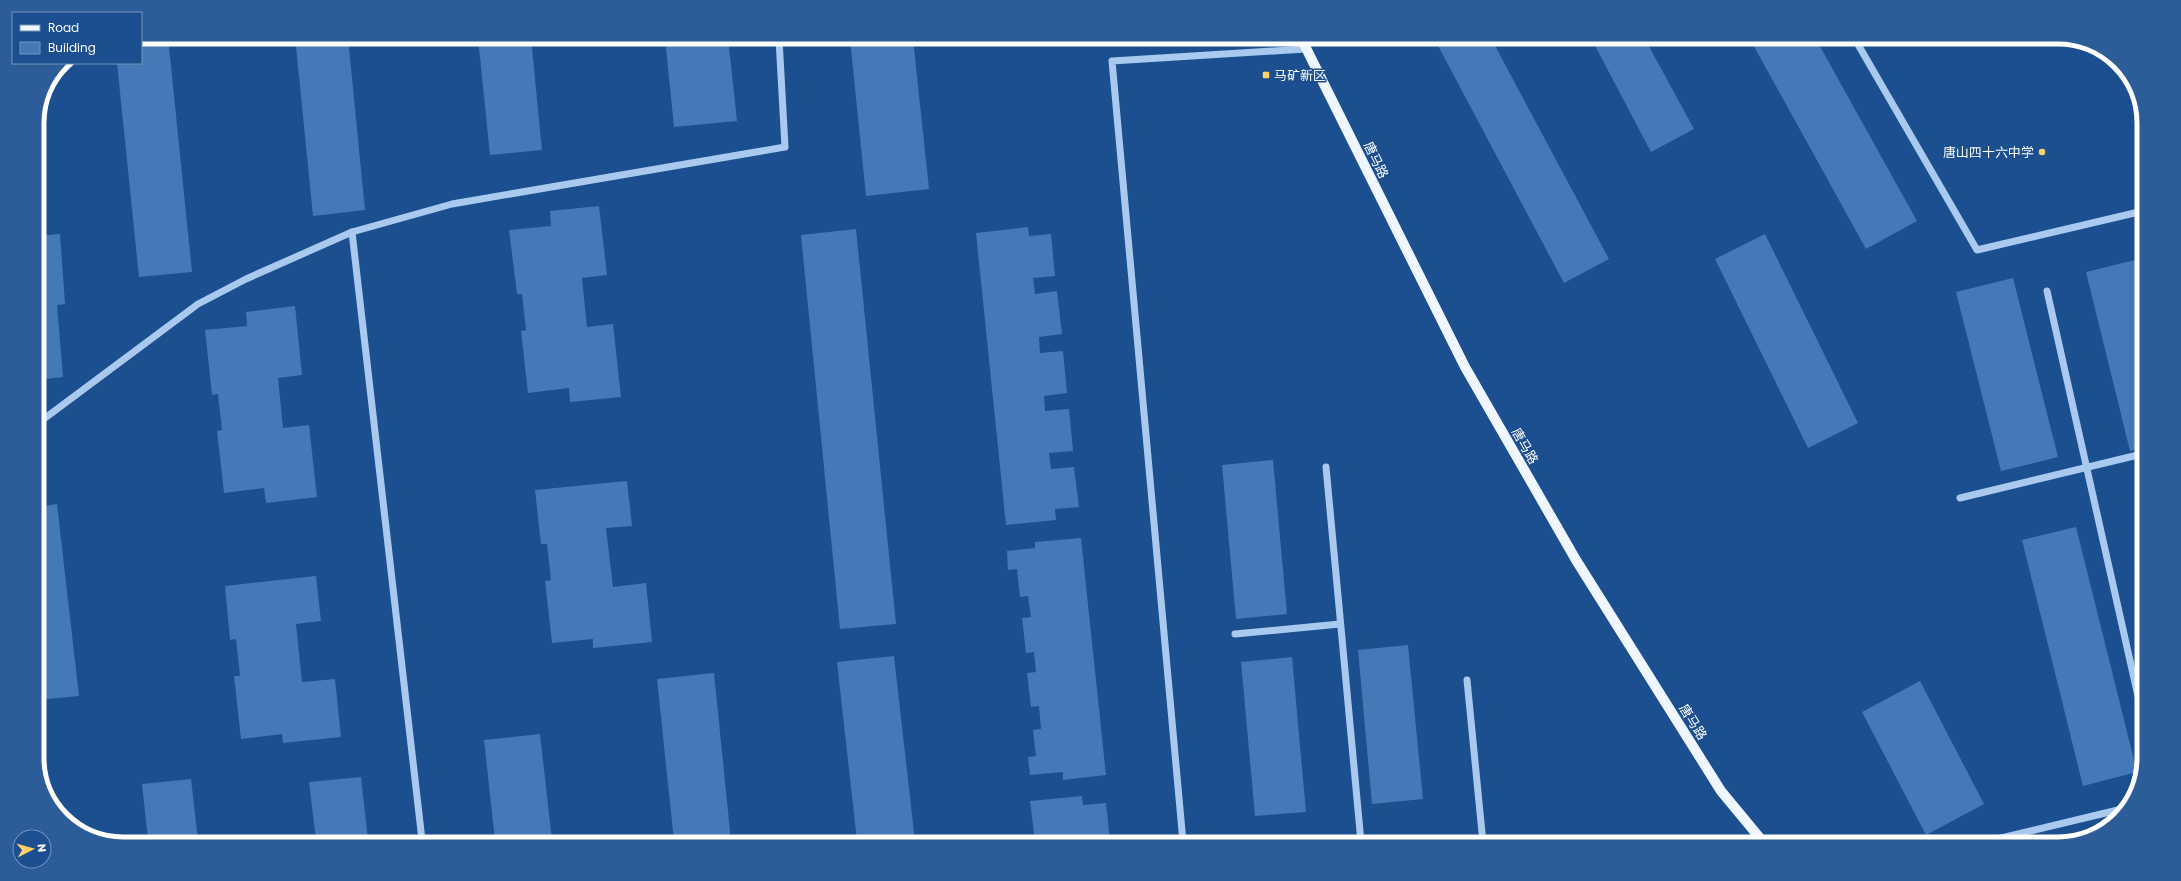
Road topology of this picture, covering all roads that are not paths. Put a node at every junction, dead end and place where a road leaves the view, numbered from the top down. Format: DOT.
graph roads {
  1 [pos="779,44"];
  2 [pos="1304,44"];
  3 [pos="1858,44"];
  4 [pos="2137,212"];
  5 [pos="352,232"];
  6 [pos="2047,291"];
  7 [pos="44,419"];
  8 [pos="2137,455"];
  9 [pos="1326,467"];
  10 [pos="2086,467"];
  11 [pos="1960,498"];
  12 [pos="1340,624"];
  13 [pos="1235,634"];
  14 [pos="1467,680"];
  15 [pos="2137,692"];
  16 [pos="2117,810"];
  17 [pos="422,837"];
  18 [pos="1183,837"];
  19 [pos="1361,837"];
  20 [pos="1482,837"];
  21 [pos="1759,837"];
  22 [pos="2005,837"];
  1 -- 5 [label="street"];
  2 -- 18 [label="street"];
  2 -- 21 [label="main road, 唐马路"];
  3 -- 4 [label="street"];
  5 -- 7 [label="street"];
  5 -- 17 [label="street"];
  6 -- 10 [label="street"];
  8 -- 10 [label="street"];
  9 -- 12 [label="street"];
  10 -- 11 [label="street"];
  10 -- 15 [label="street"];
  12 -- 13 [label="street"];
  12 -- 19 [label="street"];
  14 -- 20 [label="street"];
  16 -- 22 [label="street"];
}
